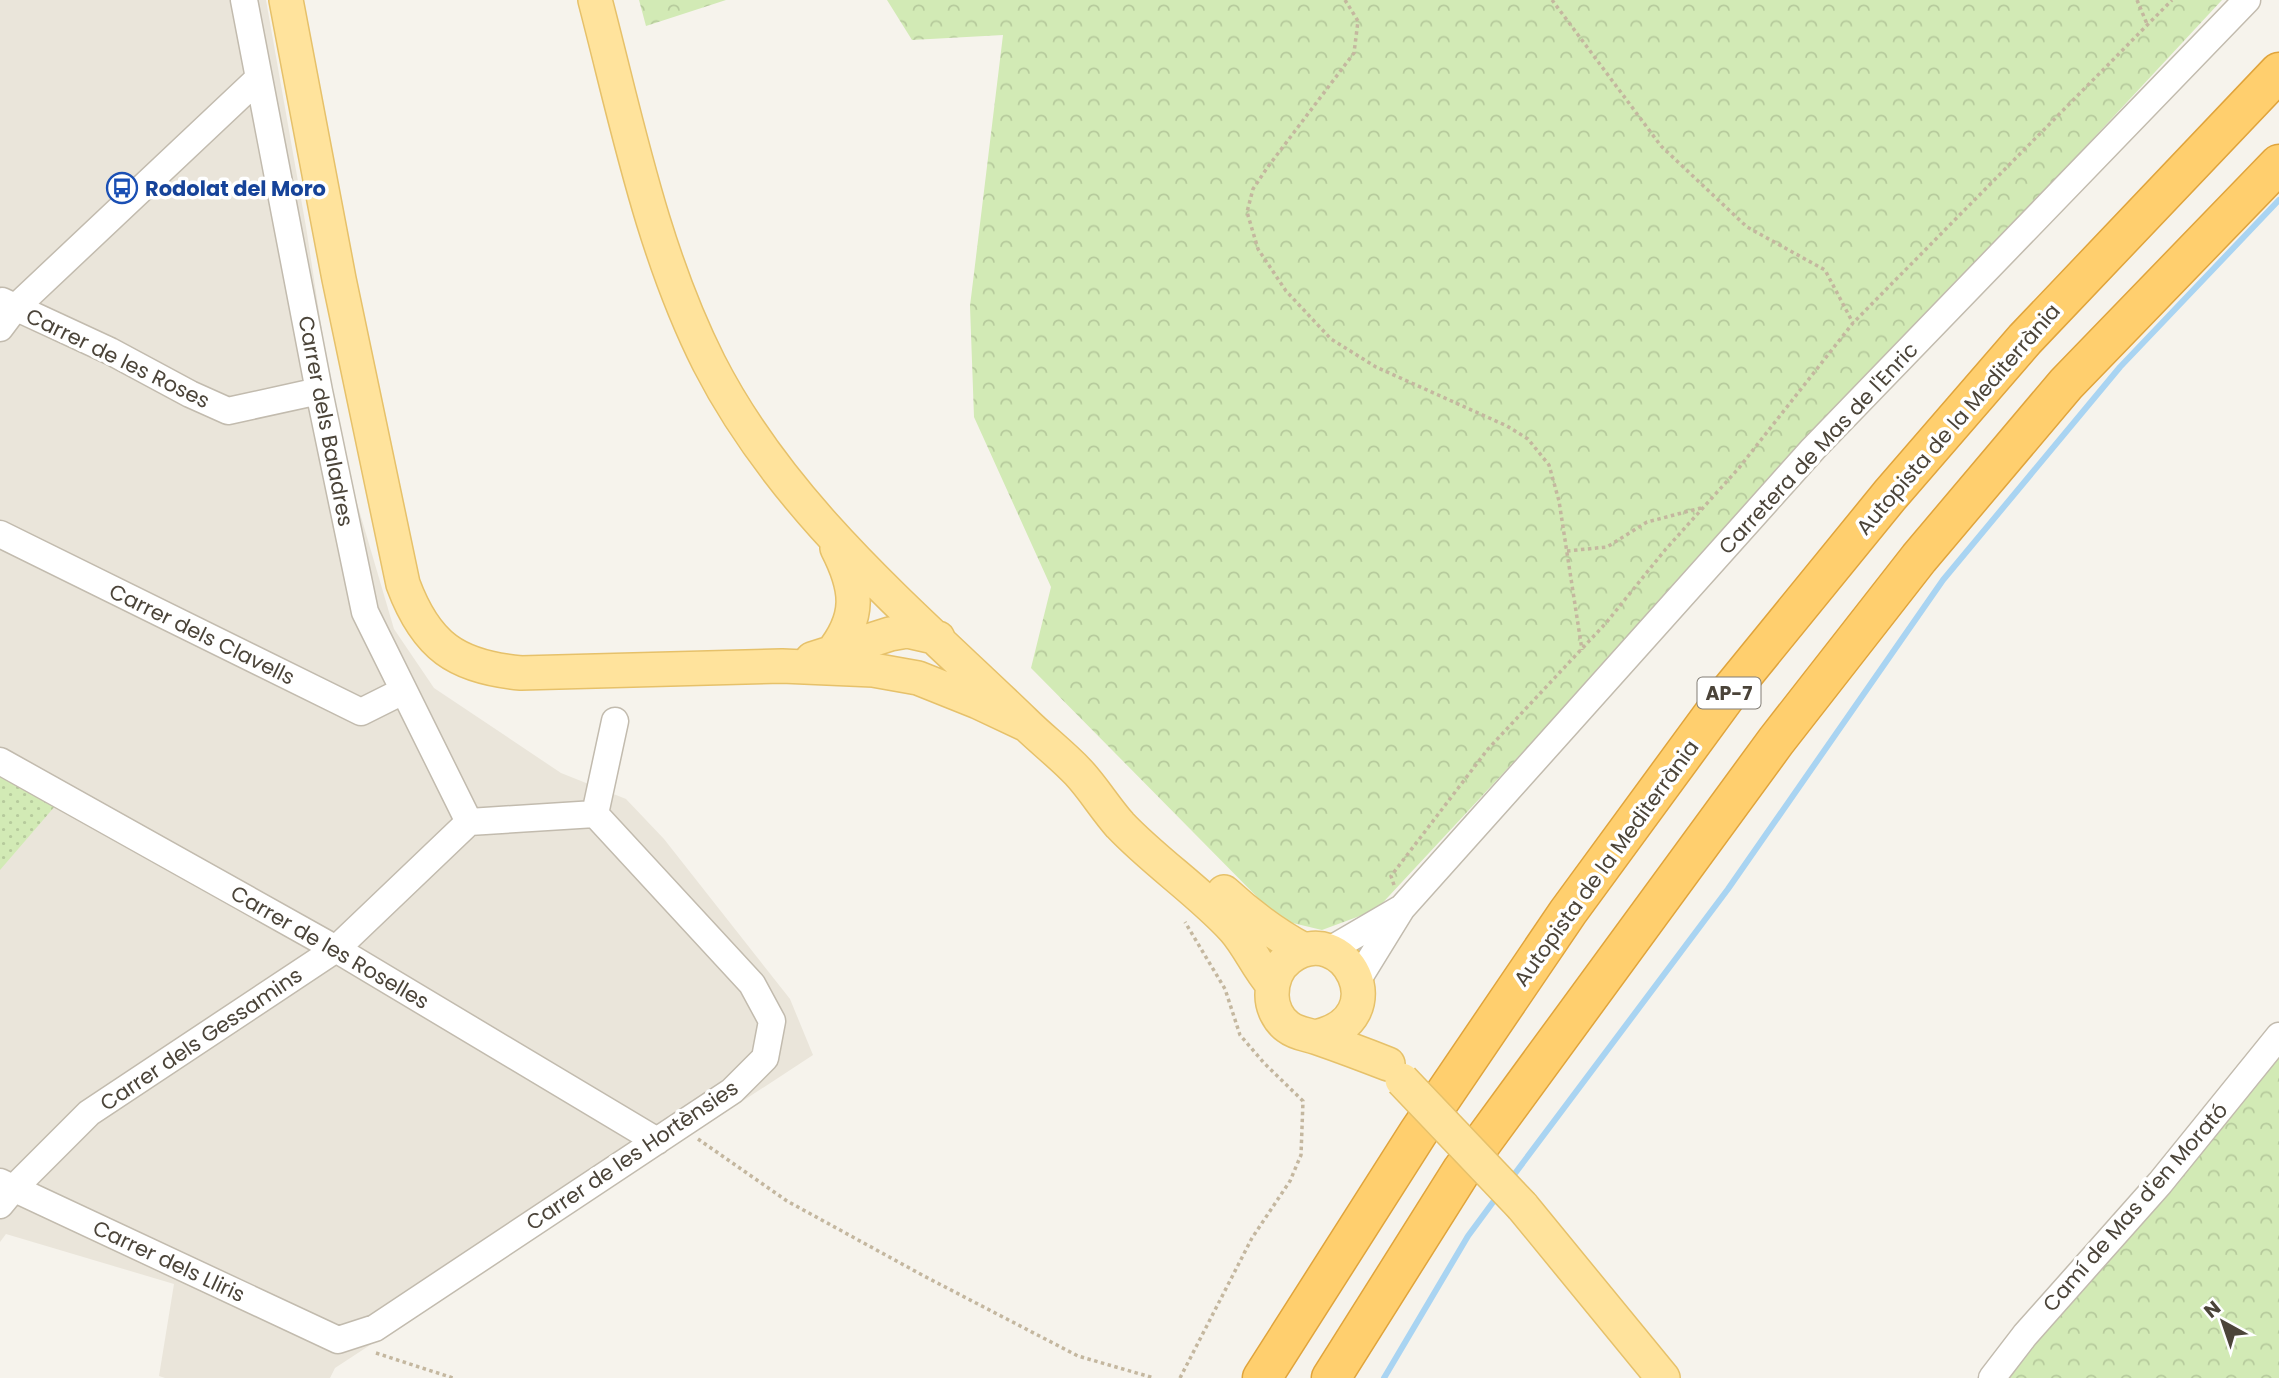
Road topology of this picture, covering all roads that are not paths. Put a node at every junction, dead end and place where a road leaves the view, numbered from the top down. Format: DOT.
graph roads {
  1 [pos="244,0"];
  2 [pos="286,0"];
  3 [pos="595,0"];
  4 [pos="2247,0"];
  5 [pos="2279,72"];
  6 [pos="259,78"];
  7 [pos="2279,164"];
  8 [pos="5,312"];
  9 [pos="318,391"];
  10 [pos="0,534"];
  11 [pos="829,534"];
  12 [pos="938,638"];
  13 [pos="831,654"];
  14 [pos="782,666"];
  15 [pos="403,691"];
  16 [pos="615,721"];
  17 [pos="1027,725"];
  18 [pos="0,761"];
  19 [pos="1078,772"];
  20 [pos="595,814"];
  21 [pos="469,822"];
  22 [pos="1402,908"];
  23 [pos="336,949"];
  24 [pos="1316,950"];
  25 [pos="1272,984"];
  26 [pos="1357,995"];
  27 [pos="1315,1037"];
  28 [pos="2279,1037"];
  29 [pos="1395,1072"];
  30 [pos="657,1141"];
  31 [pos="5,1192"];
  32 [pos="338,1340"];
  33 [pos="1658,1375"];
  34 [pos="1262,1378"];
  35 [pos="1331,1378"];
  36 [pos="1992,1378"];
  1 -- 6 [label="street, Carrer dels Baladres"];
  2 -- 14 [label="main road"];
  3 -- 11 [label="main road"];
  4 -- 22 [label="street, Carretera de Mas de l'Enric"];
  5 -- 34 [label="highway, Autopista de la Mediterrània / AP-7"];
  6 -- 8 [label="street"];
  6 -- 9 [label="street, Carrer dels Baladres"];
  7 -- 35 [label="highway"];
  8 -- 9 [label="street, Carrer de les Roses"];
  9 -- 15 [label="street, Carrer dels Baladres"];
  10 -- 15 [label="street, Carrer dels Clavells"];
  11 -- 12 [label="main road"];
  11 -- 13 [label="main road"];
  12 -- 13 [label="main road"];
  12 -- 17 [label="main road"];
  13 -- 14 [label="main road"];
  14 -- 17 [label="main road"];
  15 -- 21 [label="street, Carrer dels Baladres"];
  16 -- 20 [label="street"];
  17 -- 19 [label="main road"];
  18 -- 23 [label="street, Carrer de les Roselles"];
  19 -- 24 [label="main road"];
  19 -- 25 [label="main road"];
  20 -- 21 [label="street"];
  20 -- 30 [label="street, Carrer de les Hortènsies"];
  21 -- 23 [label="street, Carrer dels Gessamins"];
  22 -- 24 [label="street"];
  22 -- 26 [label="street"];
  23 -- 30 [label="street, Carrer de les Roselles"];
  23 -- 31 [label="street, Carrer dels Gessamins"];
  24 -- 25 [label="main road"];
  24 -- 26 [label="main road"];
  25 -- 27 [label="main road"];
  26 -- 27 [label="main road"];
  26 -- 29 [label="main road"];
  27 -- 29 [label="main road"];
  28 -- 36 [label="street, Camí de Mas d'en Morató"];
  29 -- 33 [label="main road, bridge"];
  30 -- 32 [label="street, Carrer de les Hortènsies"];
  31 -- 32 [label="street, Carrer dels Lliris"];
}
